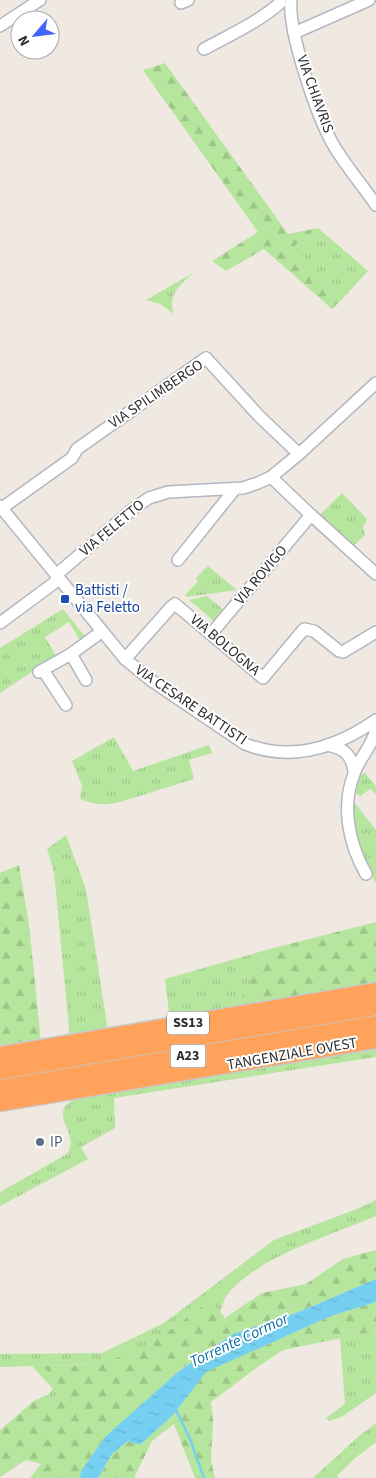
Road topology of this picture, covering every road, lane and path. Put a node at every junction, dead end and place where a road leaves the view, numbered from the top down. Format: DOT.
graph roads {
  1 [pos="40,0"];
  2 [pos="369,0"];
  3 [pos="282,1"];
  4 [pos="0,26"];
  5 [pos="294,33"];
  6 [pos="204,49"];
  7 [pos="376,205"];
  8 [pos="376,383"];
  9 [pos="299,454"];
  10 [pos="271,476"];
  11 [pos="234,490"];
  12 [pos="1,507"];
  13 [pos="311,515"];
  14 [pos="178,560"];
  15 [pos="376,574"];
  16 [pos="57,577"];
  17 [pos="0,622"];
  18 [pos="101,632"];
  19 [pos="376,632"];
  20 [pos="211,634"];
  21 [pos="71,654"];
  22 [pos="124,659"];
  23 [pos="86,680"];
  24 [pos="66,705"];
  25 [pos="376,720"];
  26 [pos="376,729"];
  27 [pos="327,745"];
  28 [pos="354,772"];
  29 [pos="366,874"];
  30 [pos="376,991"];
  31 [pos="376,1007"];
  32 [pos="376,1024"];
  33 [pos="376,1040"];
  34 [pos="0,1055"];
  35 [pos="0,1071"];
  36 [pos="0,1088"];
  37 [pos="0,1103"];
  1 -- 4 [label="street"];
  2 -- 5 [label="street"];
  3 -- 5 [label="street, VIA CHIAVRIS"];
  3 -- 6 [label="street"];
  5 -- 7 [label="street, VIA CHIAVRIS"];
  8 -- 9 [label="street, VIA FELETTO"];
  9 -- 10 [label="street, VIA FELETTO"];
  9 -- 12 [label="street, VIA SPILIMBERGO"];
  10 -- 11 [label="street, VIA FELETTO"];
  10 -- 13 [label="street"];
  11 -- 14 [label="street"];
  11 -- 16 [label="street, VIA FELETTO"];
  12 -- 16 [label="street, VIA CESARE BATTISTI"];
  13 -- 15 [label="street"];
  13 -- 20 [label="street, VIA ROVIGO"];
  16 -- 17 [label="street"];
  16 -- 18 [label="street, VIA CESARE BATTISTI"];
  18 -- 21 [label="street"];
  18 -- 22 [label="street, VIA CESARE BATTISTI"];
  19 -- 20 [label="street, VIA BOLOGNA"];
  20 -- 22 [label="street, VIA BOLOGNA"];
  21 -- 23 [label="street"];
  21 -- 24 [label="street"];
  22 -- 27 [label="street, VIA CESARE BATTISTI"];
  25 -- 27 [label="street, VIA CESARE BATTISTI"];
  26 -- 28 [label="street"];
  27 -- 28 [label="street"];
  28 -- 29 [label="street"];
  30 -- 34 [label="highway, SS13"];
  31 -- 35 [label="highway, A23"];
  32 -- 36 [label="highway, A23"];
  33 -- 37 [label="highway, TANGENZIALE OVEST"];
}
